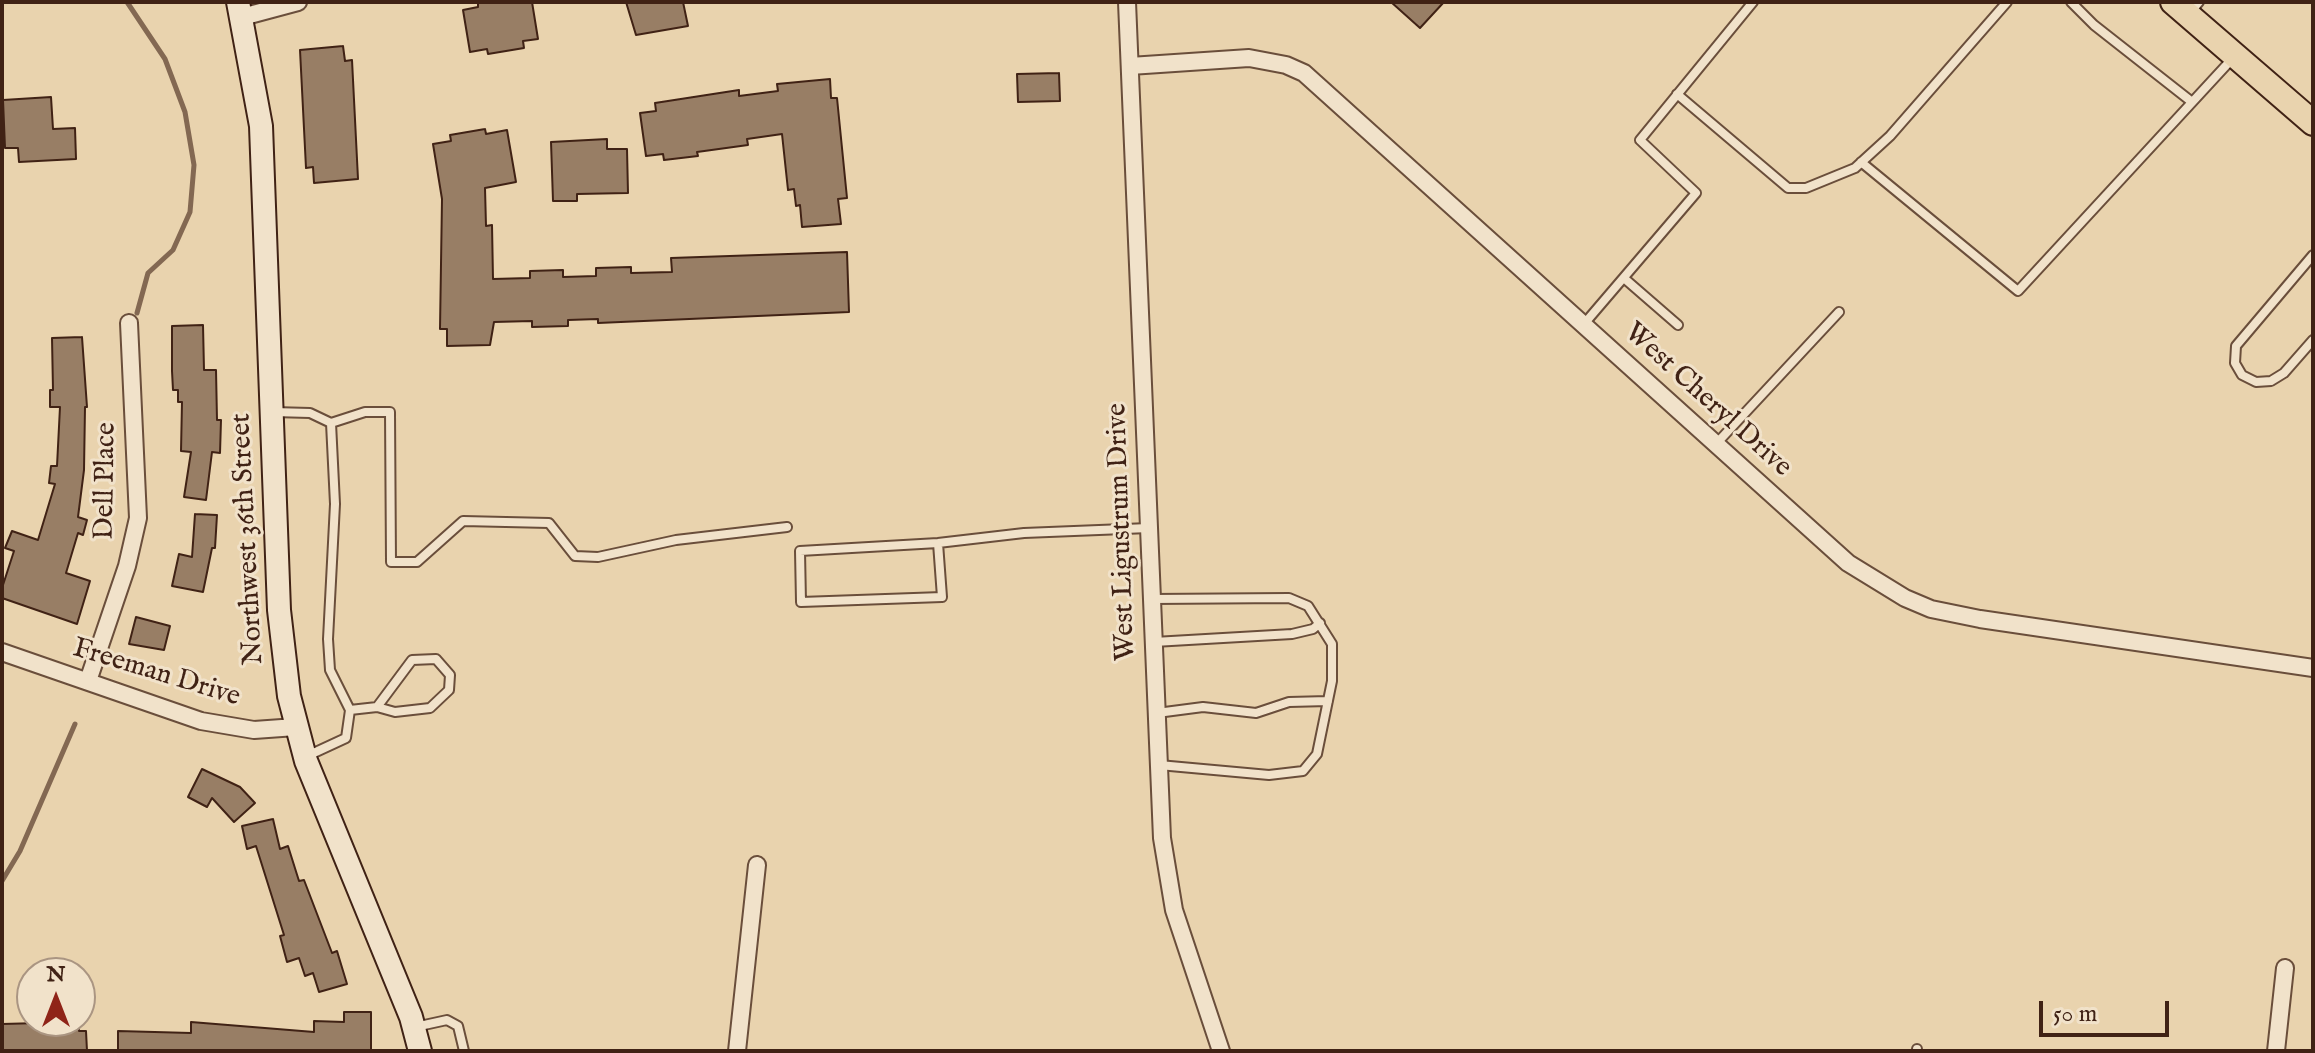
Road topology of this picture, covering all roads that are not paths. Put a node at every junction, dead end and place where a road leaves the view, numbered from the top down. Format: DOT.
graph roads {
  1 [pos="298,2"];
  2 [pos="1127,2"];
  3 [pos="1753,2"];
  4 [pos="2007,2"];
  5 [pos="2071,2"];
  6 [pos="2187,6"];
  7 [pos="240,9"];
  8 [pos="2235,55"];
  9 [pos="1130,66"];
  10 [pos="1677,94"];
  11 [pos="2192,102"];
  12 [pos="2313,123"];
  13 [pos="1861,162"];
  14 [pos="2313,255"];
  15 [pos="1625,279"];
  16 [pos="1839,312"];
  17 [pos="129,323"];
  18 [pos="1584,324"];
  19 [pos="1678,325"];
  20 [pos="2313,340"];
  21 [pos="272,412"];
  22 [pos="331,423"];
  23 [pos="1716,444"];
  24 [pos="787,527"];
  25 [pos="1149,528"];
  26 [pos="938,543"];
  27 [pos="1152,599"];
  28 [pos="1320,623"];
  29 [pos="1154,642"];
  30 [pos="2,652"];
  31 [pos="2313,668"];
  32 [pos="88,681"];
  33 [pos="1328,701"];
  34 [pos="377,707"];
  35 [pos="350,710"];
  36 [pos="1157,713"];
  37 [pos="296,727"];
  38 [pos="305,757"];
  39 [pos="1159,765"];
  40 [pos="757,865"];
  41 [pos="2285,968"];
  42 [pos="414,1027"];
  43 [pos="420,1051"];
  44 [pos="464,1051"];
  45 [pos="737,1051"];
  46 [pos="1221,1051"];
  47 [pos="2276,1051"];
  1 -- 7 [label="street"];
  2 -- 9 [label="street, West Ligustrum Drive"];
  3 -- 10 [label="lane"];
  4 -- 13 [label="lane"];
  5 -- 11 [label="lane"];
  6 -- 8 [label="main road"];
  7 -- 21 [label="main road, Northwest 36th Street"];
  8 -- 11 [label="lane"];
  8 -- 12 [label="main road"];
  9 -- 18 [label="street, West Cheryl Drive"];
  9 -- 25 [label="street, West Ligustrum Drive"];
  10 -- 13 [label="lane"];
  10 -- 15 [label="lane"];
  11 -- 13 [label="lane"];
  14 -- 20 [label="lane"];
  15 -- 18 [label="lane"];
  15 -- 19 [label="lane"];
  16 -- 23 [label="lane"];
  17 -- 32 [label="street, Dell Place"];
  18 -- 23 [label="street, West Cheryl Drive"];
  21 -- 22 [label="lane"];
  21 -- 37 [label="main road, Northwest 36th Street"];
  22 -- 24 [label="lane"];
  22 -- 35 [label="lane"];
  23 -- 31 [label="street, West Cheryl Drive"];
  25 -- 26 [label="lane"];
  25 -- 27 [label="street, West Ligustrum Drive"];
  26 -- 26 [label="lane"];
  27 -- 28 [label="lane"];
  27 -- 29 [label="street, West Ligustrum Drive"];
  28 -- 29 [label="lane"];
  28 -- 33 [label="lane"];
  29 -- 36 [label="street, West Ligustrum Drive"];
  30 -- 32 [label="street, Freeman Drive"];
  32 -- 37 [label="street, Freeman Drive"];
  33 -- 36 [label="lane"];
  33 -- 39 [label="lane"];
  34 -- 34 [label="lane"];
  34 -- 35 [label="lane"];
  35 -- 38 [label="lane"];
  36 -- 39 [label="street, West Ligustrum Drive"];
  37 -- 38 [label="main road, Northwest 36th Street"];
  38 -- 42 [label="main road, Northwest 36th Street"];
  39 -- 46 [label="street, West Ligustrum Drive"];
  40 -- 45 [label="street"];
  41 -- 47 [label="street"];
  42 -- 43 [label="main road, Northwest 36th Street"];
  42 -- 44 [label="lane"];
}
